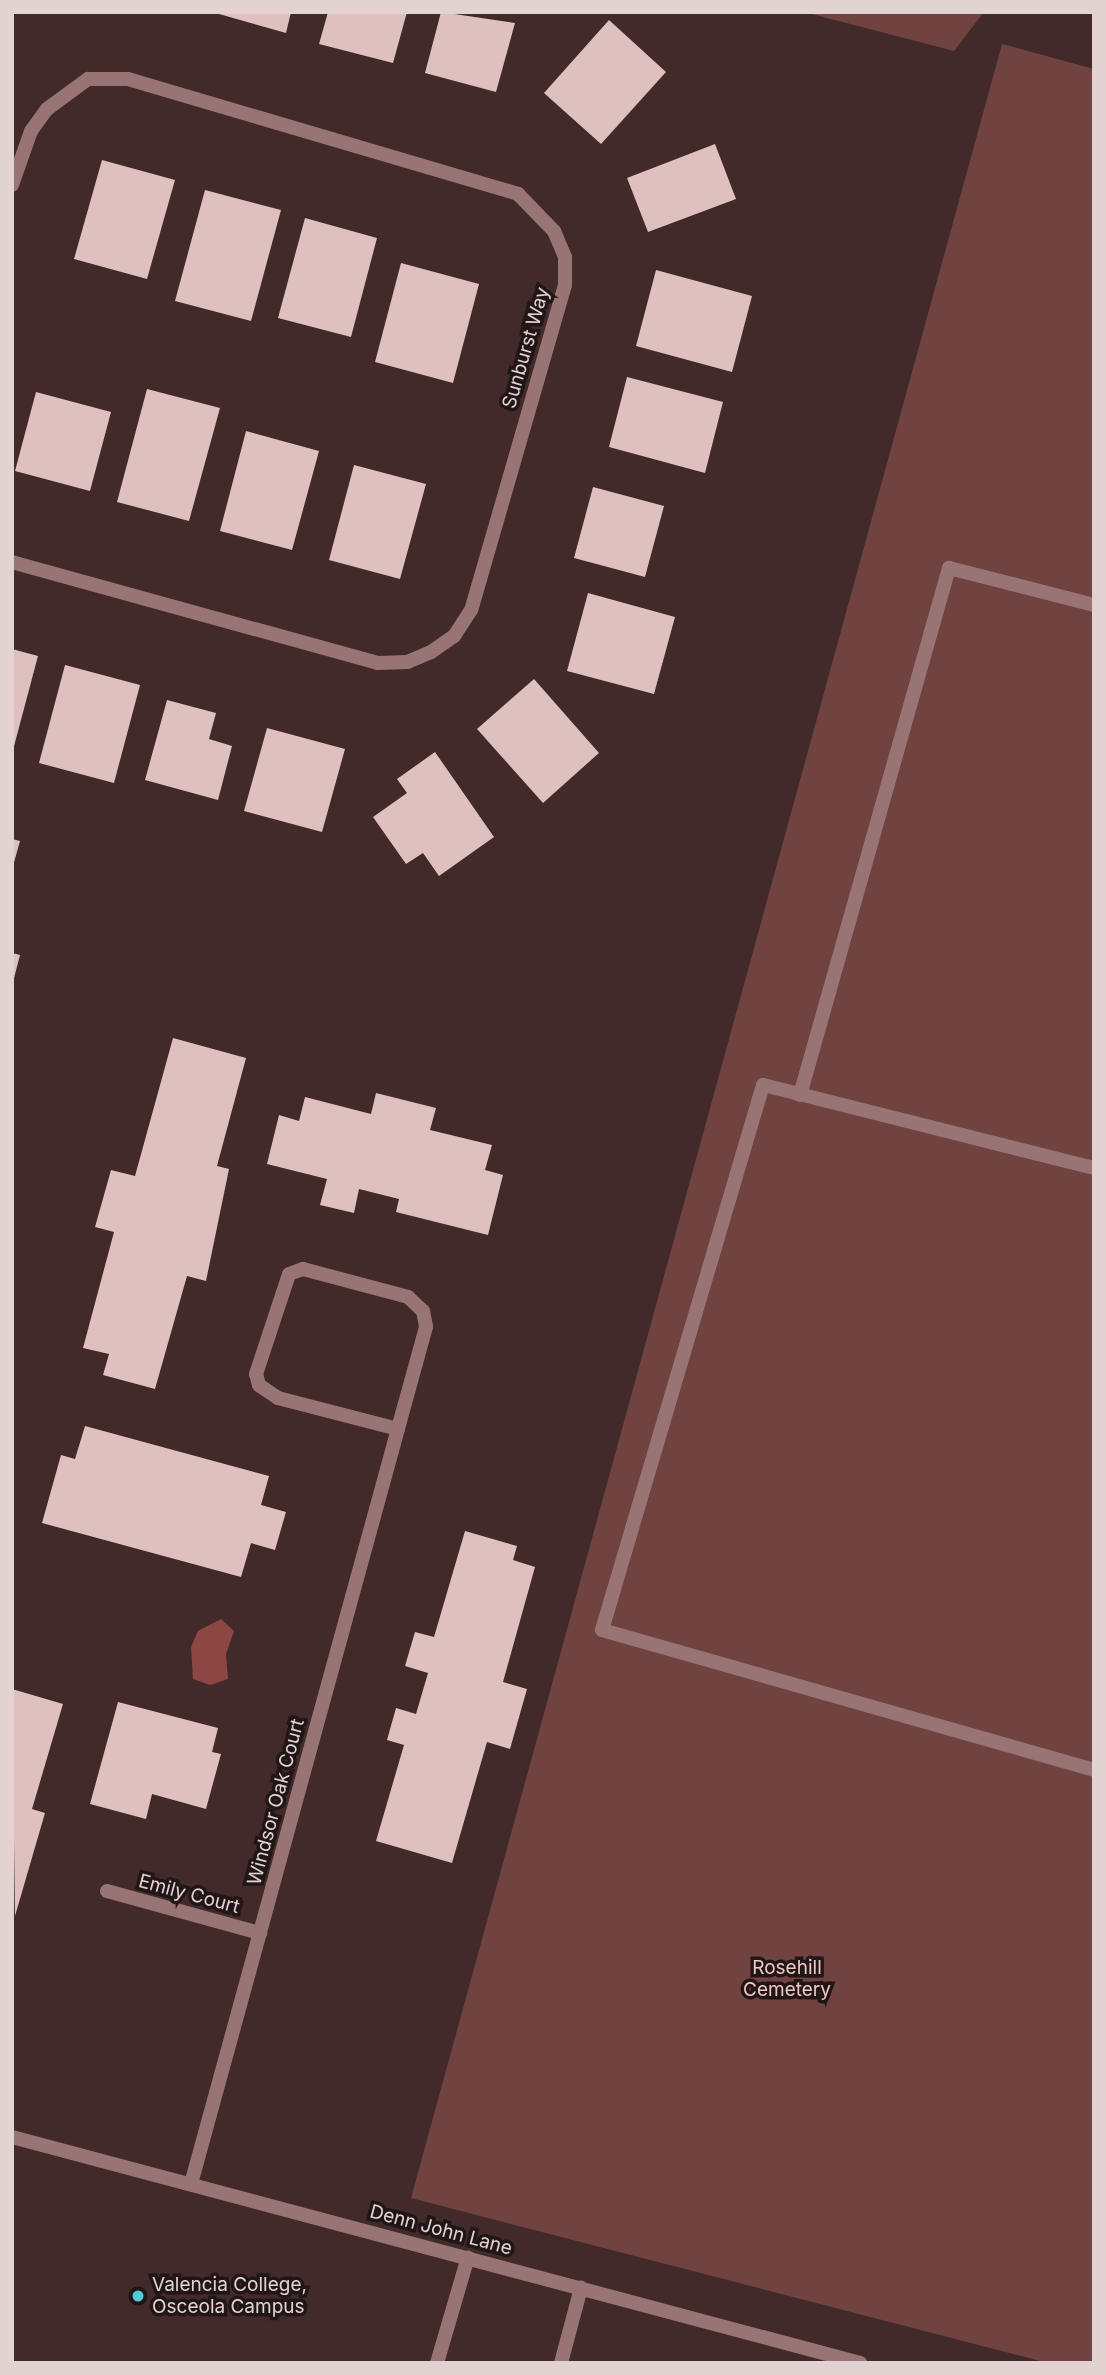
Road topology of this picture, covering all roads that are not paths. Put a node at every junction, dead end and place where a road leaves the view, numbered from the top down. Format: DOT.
graph roads {
  1 [pos="12,185"];
  2 [pos="12,562"];
  3 [pos="1094,605"];
  4 [pos="800,1095"];
  5 [pos="1094,1168"];
  6 [pos="398,1429"];
  7 [pos="1094,1770"];
  8 [pos="107,1891"];
  9 [pos="260,1933"];
  10 [pos="12,2137"];
  11 [pos="191,2184"];
  12 [pos="468,2257"];
  13 [pos="581,2288"];
  14 [pos="437,2363"];
  15 [pos="561,2363"];
  16 [pos="860,2363"];
  1 -- 2 [label="street, Sunburst Way"];
  3 -- 4 [label="street"];
  4 -- 5 [label="street"];
  4 -- 7 [label="street"];
  6 -- 6 [label="street, Windsor Oak Court"];
  6 -- 9 [label="street, Windsor Oak Court"];
  8 -- 9 [label="street, Emily Court"];
  9 -- 11 [label="street, Windsor Oak Court"];
  10 -- 11 [label="street, Denn John Lane"];
  11 -- 12 [label="street, Denn John Lane"];
  12 -- 13 [label="street, Denn John Lane"];
  12 -- 14 [label="street"];
  13 -- 15 [label="street"];
  13 -- 16 [label="street, Denn John Lane"];
}
